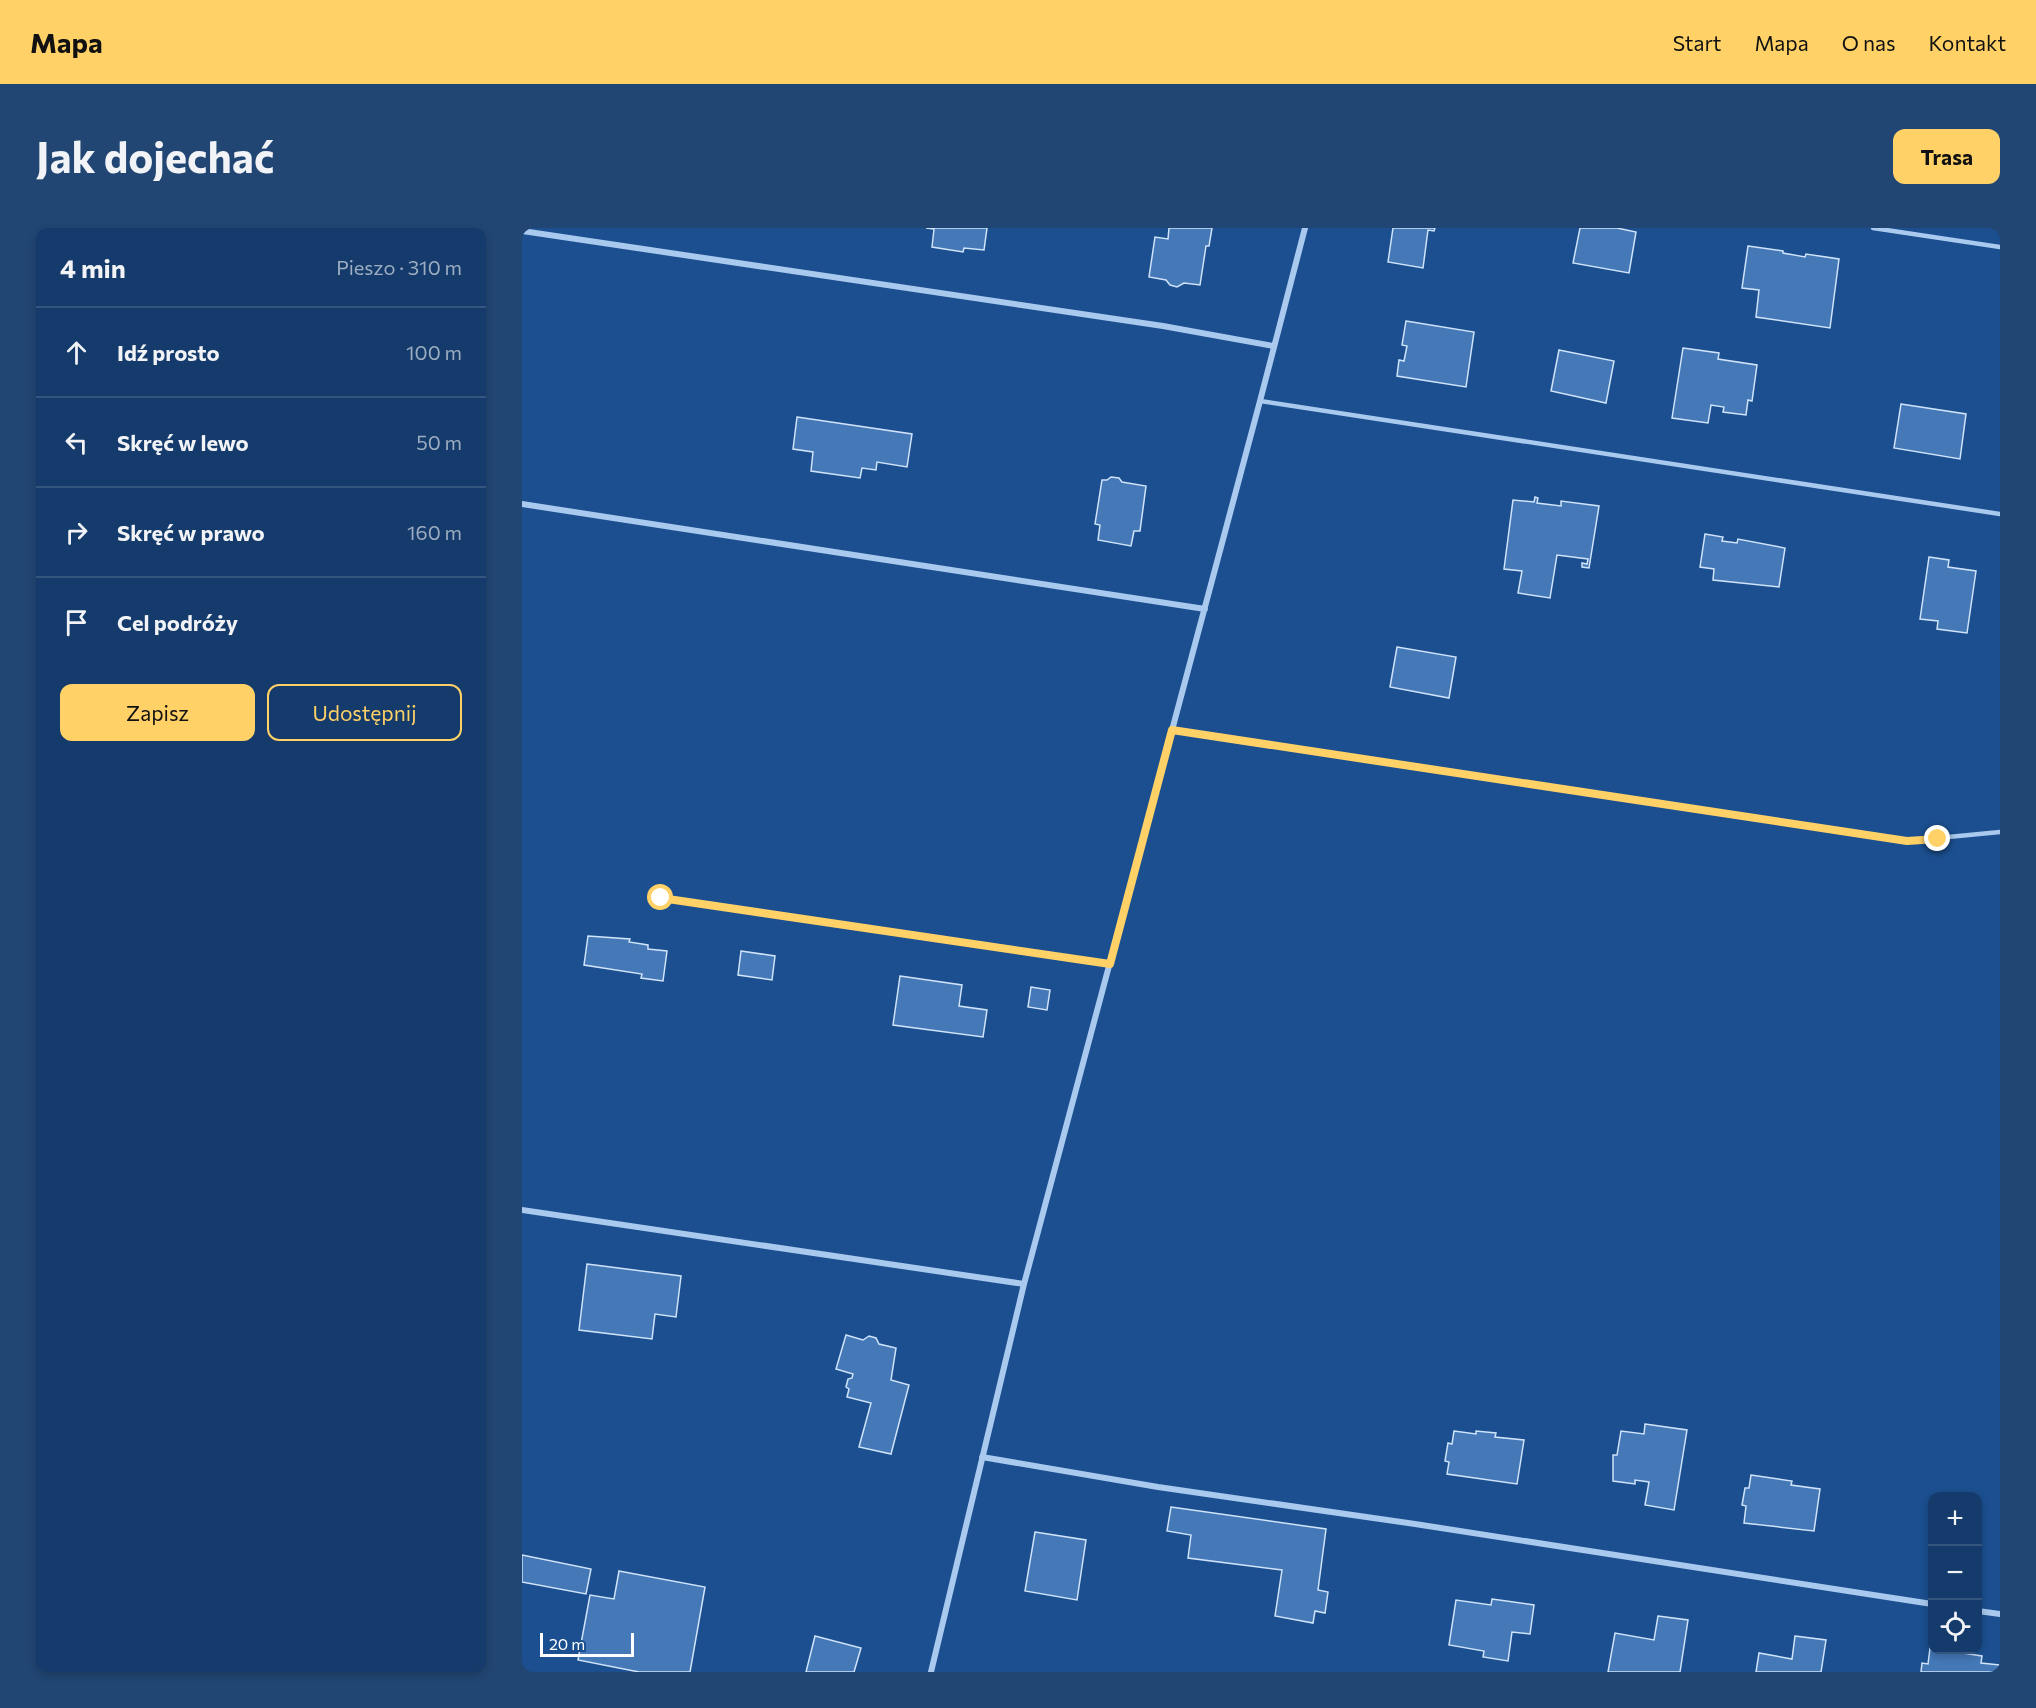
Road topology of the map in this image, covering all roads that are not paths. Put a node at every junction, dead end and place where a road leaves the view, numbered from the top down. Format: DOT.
graph roads {
  1 [pos="1305,228"];
  2 [pos="1873,228"];
  3 [pos="522,231"];
  4 [pos="2000,247"];
  5 [pos="1273,346"];
  6 [pos="1260,401"];
  7 [pos="522,504"];
  8 [pos="2000,514"];
  9 [pos="1205,609"];
  10 [pos="1172,730"];
  11 [pos="2000,832"];
  12 [pos="661,898"];
  13 [pos="1110,964"];
  14 [pos="522,1210"];
  15 [pos="1024,1284"];
  16 [pos="982,1457"];
  17 [pos="1928,1603"];
  18 [pos="1982,1612"];
  19 [pos="2000,1614"];
  20 [pos="931,1672"];
  1 -- 5 [label="street"];
  2 -- 4 [label="lane"];
  3 -- 5 [label="street"];
  5 -- 6 [label="street"];
  6 -- 8 [label="lane"];
  6 -- 9 [label="street"];
  7 -- 9 [label="street"];
  9 -- 10 [label="street"];
  10 -- 11 [label="lane"];
  10 -- 13 [label="street"];
  12 -- 13 [label="lane"];
  13 -- 15 [label="street"];
  14 -- 15 [label="street"];
  15 -- 16 [label="street"];
  16 -- 17 [label="street"];
  16 -- 20 [label="street"];
  18 -- 19 [label="street"];
}
